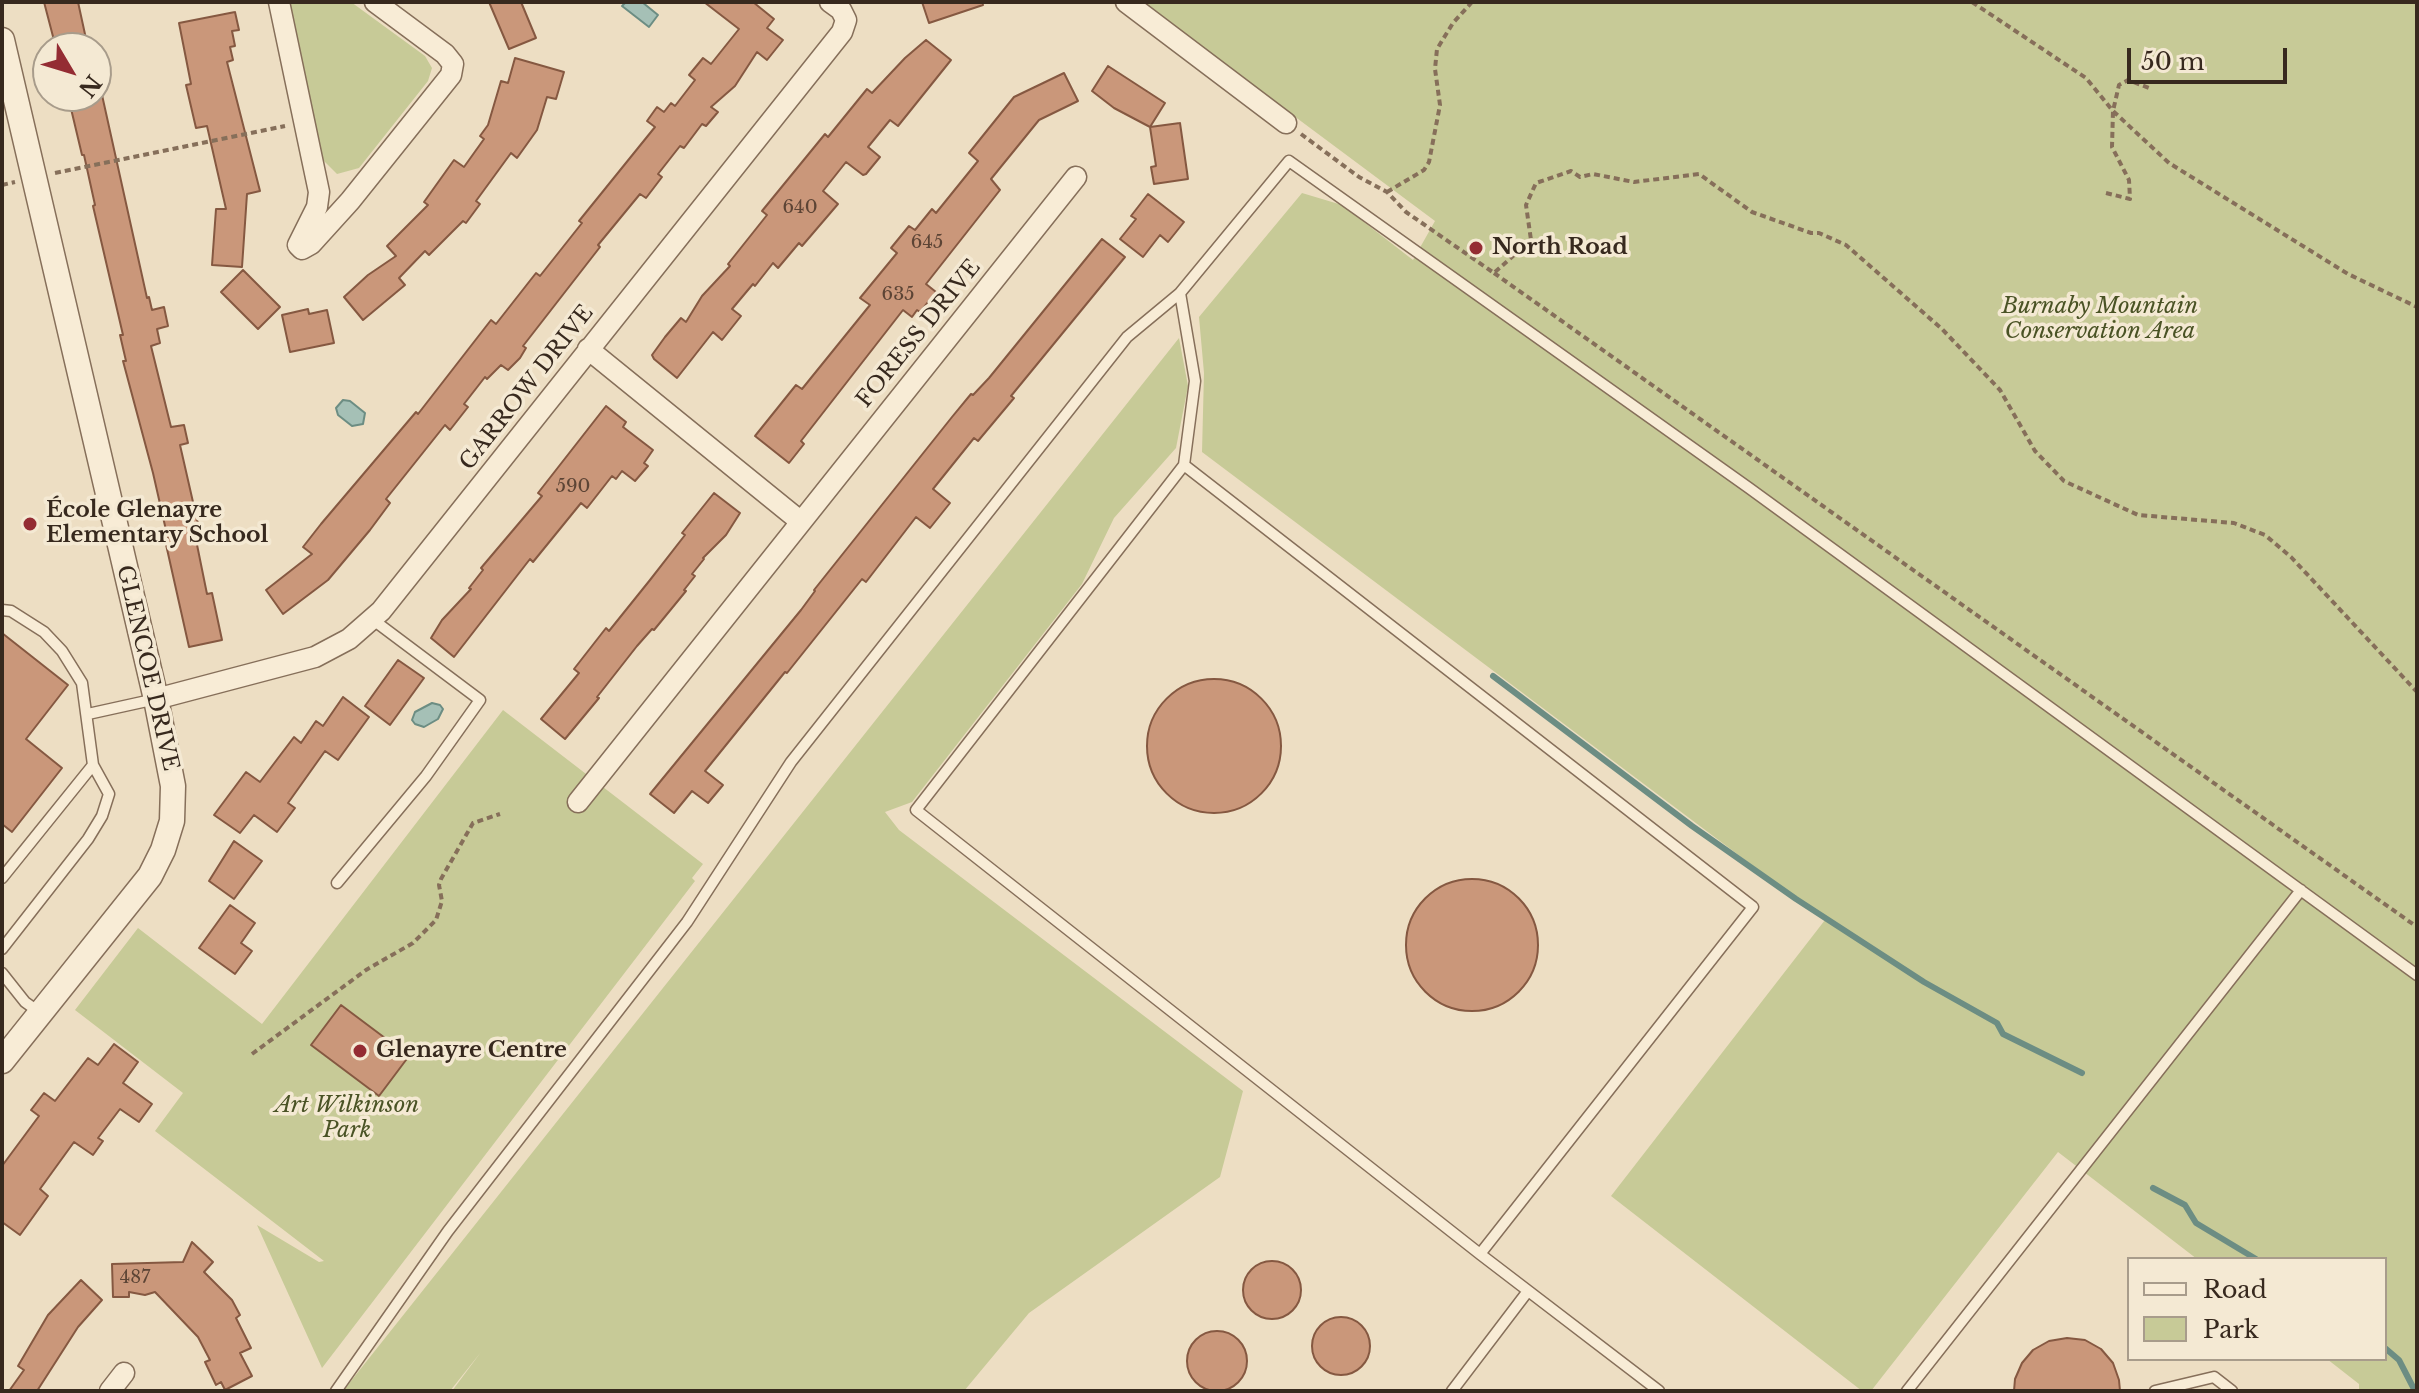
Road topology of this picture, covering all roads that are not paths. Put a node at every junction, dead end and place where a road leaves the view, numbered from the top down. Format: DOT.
graph roads {
  1 [pos="279,2"];
  2 [pos="375,2"];
  3 [pos="830,2"];
  4 [pos="1126,2"];
  5 [pos="2,40"];
  6 [pos="1286,123"];
  7 [pos="1076,177"];
  8 [pos="1180,293"];
  9 [pos="588,349"];
  10 [pos="1184,465"];
  11 [pos="800,521"];
  12 [pos="2,610"];
  13 [pos="372,619"];
  14 [pos="156,699"];
  15 [pos="88,714"];
  16 [pos="93,765"];
  17 [pos="578,802"];
  18 [pos="2,878"];
  19 [pos="337,883"];
  20 [pos="2301,890"];
  21 [pos="2,949"];
  22 [pos="2,973"];
  23 [pos="2417,975"];
  24 [pos="40,1013"];
  25 [pos="2,1061"];
  26 [pos="1480,1254"];
  27 [pos="1528,1291"];
  28 [pos="124,1373"];
  29 [pos="110,1391"];
  30 [pos="336,1391"];
  31 [pos="1452,1391"];
  32 [pos="1659,1391"];
  33 [pos="1907,1391"];
  34 [pos="2155,1391"];
  35 [pos="2232,1391"];
  1 -- 2 [label="street"];
  3 -- 9 [label="street, GARROW DRIVE"];
  4 -- 6 [label="street"];
  5 -- 14 [label="street, GLENCOE DRIVE"];
  7 -- 11 [label="street, FORESS DRIVE"];
  8 -- 10 [label="lane"];
  8 -- 20 [label="lane"];
  8 -- 30 [label="lane"];
  9 -- 11 [label="street"];
  9 -- 13 [label="street, GARROW DRIVE"];
  10 -- 26 [label="lane"];
  10 -- 26 [label="lane"];
  11 -- 17 [label="street, FORESS DRIVE"];
  12 -- 15 [label="lane"];
  13 -- 14 [label="street, GARROW DRIVE"];
  13 -- 19 [label="lane"];
  14 -- 15 [label="lane"];
  14 -- 24 [label="street, GLENCOE DRIVE"];
  15 -- 16 [label="lane"];
  16 -- 18 [label="lane"];
  16 -- 21 [label="lane"];
  20 -- 23 [label="lane"];
  20 -- 33 [label="lane"];
  22 -- 24 [label="lane"];
  24 -- 25 [label="street, GLENCOE DRIVE"];
  26 -- 27 [label="lane"];
  27 -- 31 [label="lane"];
  27 -- 32 [label="lane"];
  28 -- 29 [label="street"];
  34 -- 35 [label="lane"];
}
